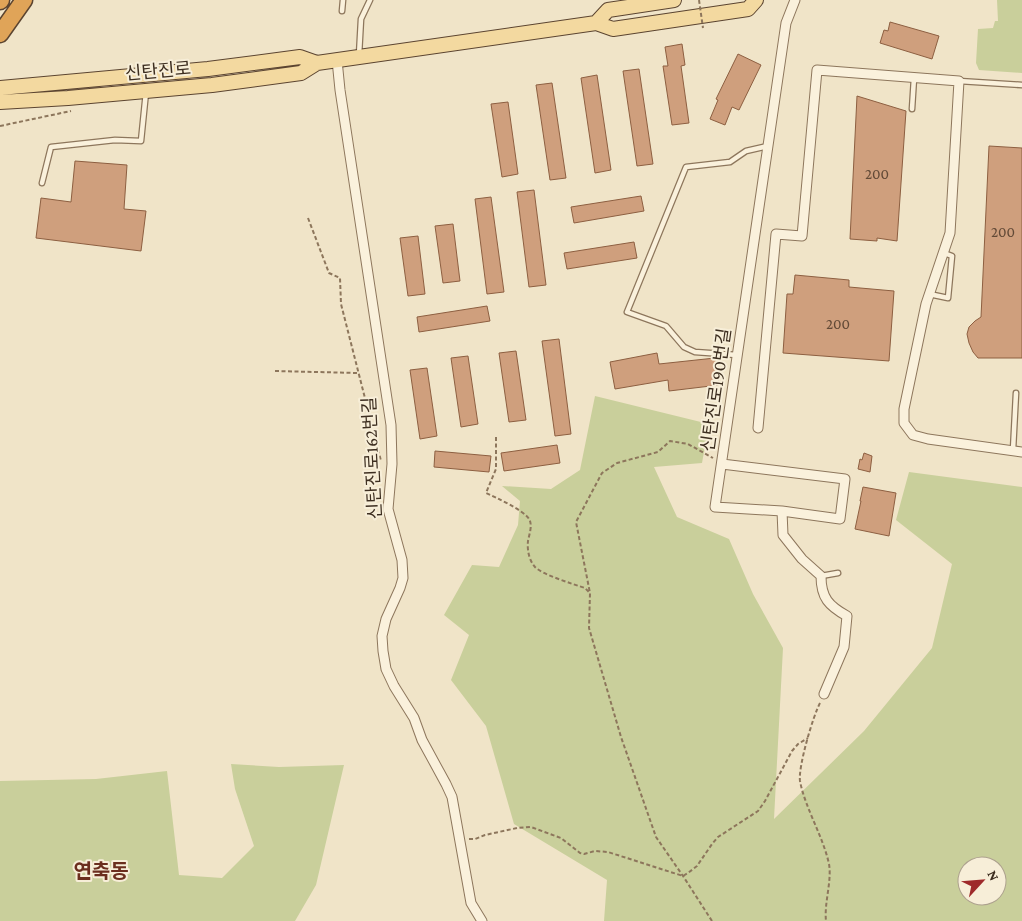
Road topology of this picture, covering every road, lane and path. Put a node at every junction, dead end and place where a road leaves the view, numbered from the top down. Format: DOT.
graph roads {
  1 [pos="24,0"];
  2 [pos="343,0"];
  3 [pos="370,0"];
  4 [pos="674,0"];
  5 [pos="699,0"];
  6 [pos="756,0"];
  7 [pos="795,0"];
  8 [pos="342,11"];
  9 [pos="596,23"];
  10 [pos="703,28"];
  11 [pos="0,34"];
  12 [pos="358,57"];
  13 [pos="337,60"];
  14 [pos="316,63"];
  15 [pos="914,78"];
  16 [pos="959,81"];
  17 [pos="1022,85"];
  18 [pos="0,88"];
  19 [pos="146,91"];
  20 [pos="0,102"];
  21 [pos="912,109"];
  22 [pos="768,146"];
  23 [pos="42,183"];
  24 [pos="308,218"];
  25 [pos="944,253"];
  26 [pos="929,294"];
  27 [pos="737,354"];
  28 [pos="275,370"];
  29 [pos="358,373"];
  30 [pos="1016,393"];
  31 [pos="758,428"];
  32 [pos="496,437"];
  33 [pos="1018,451"];
  34 [pos="382,463"];
  35 [pos="722,464"];
  36 [pos="782,512"];
  37 [pos="838,573"];
  38 [pos="821,576"];
  39 [pos="590,593"];
  40 [pos="824,694"];
  41 [pos="808,738"];
  42 [pos="461,843"];
  43 [pos="683,876"];
  44 [pos="482,921"];
  45 [pos="712,921"];
  46 [pos="826,921"];
  1 -- 11 [label="highway"];
  2 -- 8 [label="lane"];
  3 -- 12 [label="lane"];
  4 -- 9 [label="main road, 신탄진로"];
  5 -- 10 [label="path, bridge"];
  6 -- 9 [label="main road, 신탄진로"];
  7 -- 22 [label="street, 신탄진로190번길"];
  9 -- 12 [label="main road, 신탄진로"];
  12 -- 13 [label="main road, 신탄진로"];
  13 -- 14 [label="main road, 신탄진로"];
  13 -- 42 [label="street, 신탄진로162번길"];
  14 -- 18 [label="main road, 신탄진로"];
  14 -- 19 [label="main road, 신탄진로"];
  15 -- 16 [label="street"];
  15 -- 21 [label="lane"];
  15 -- 31 [label="street"];
  16 -- 17 [label="lane"];
  16 -- 25 [label="street"];
  19 -- 20 [label="main road, 신탄진로"];
  19 -- 23 [label="lane"];
  22 -- 27 [label="street, 신탄진로190번길"];
  22 -- 27 [label="lane"];
  24 -- 29 [label="path"];
  25 -- 26 [label="street"];
  25 -- 26 [label="lane"];
  26 -- 33 [label="street"];
  27 -- 35 [label="street, 신탄진로190번길"];
  28 -- 29 [label="path"];
  29 -- 34 [label="path"];
  30 -- 33 [label="lane"];
  32 -- 39 [label="path"];
  35 -- 36 [label="street, 신탄진로190번길"];
  35 -- 36 [label="street"];
  35 -- 39 [label="path"];
  36 -- 38 [label="street"];
  37 -- 38 [label="lane"];
  38 -- 40 [label="street"];
  39 -- 43 [label="path"];
  40 -- 41 [label="path"];
  41 -- 43 [label="path"];
  41 -- 46 [label="path"];
  42 -- 43 [label="path"];
  42 -- 44 [label="street, 신탄진로162번길"];
  43 -- 45 [label="path"];
}
